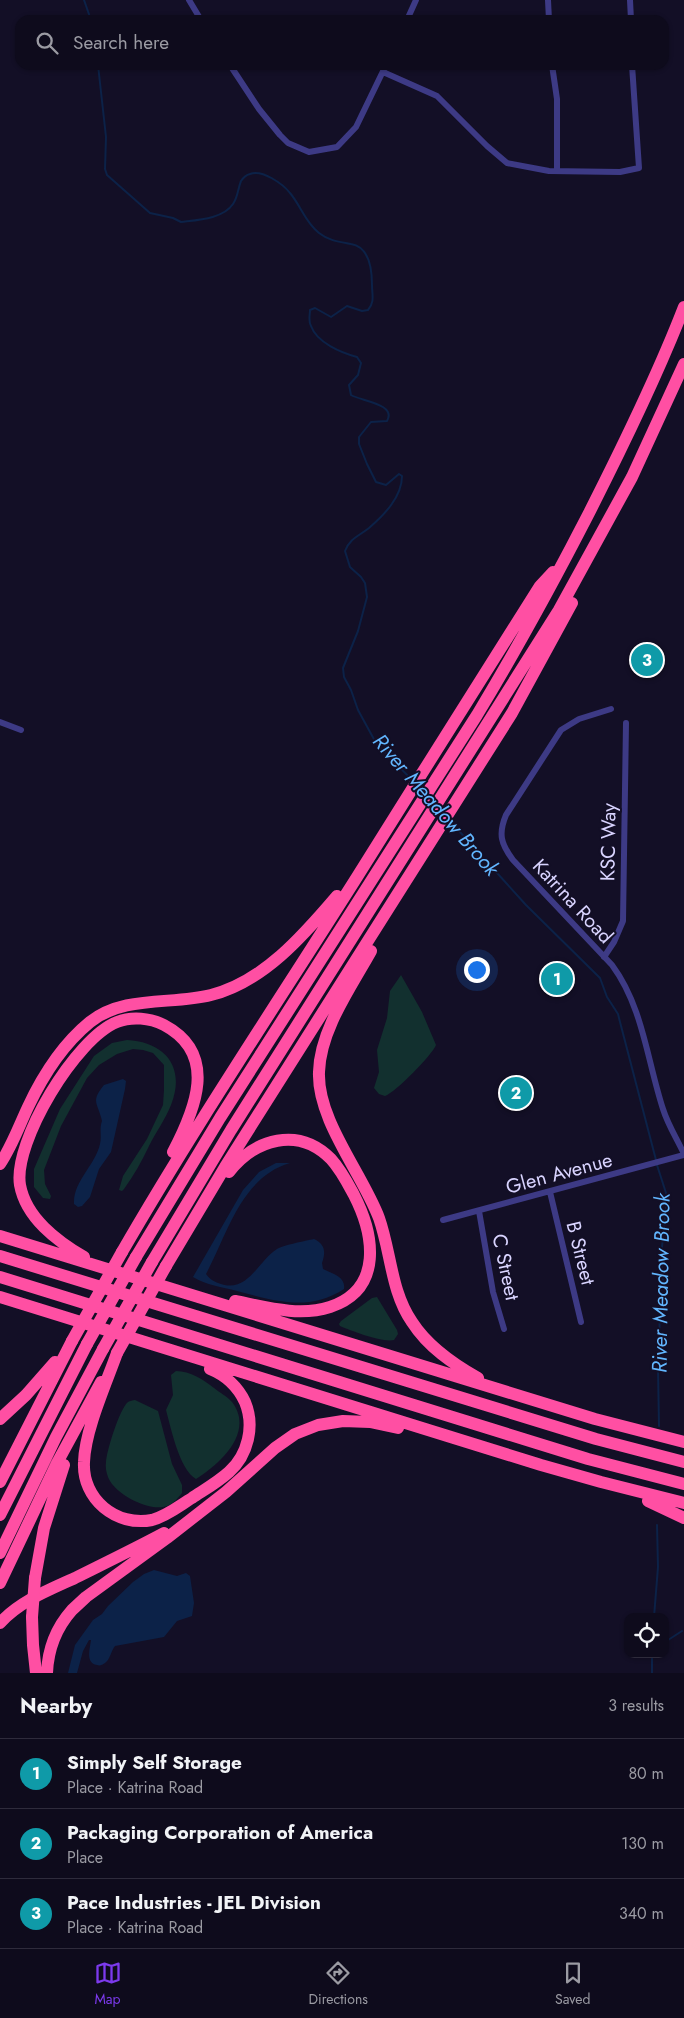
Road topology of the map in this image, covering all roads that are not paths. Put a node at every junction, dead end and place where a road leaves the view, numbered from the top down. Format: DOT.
graph roads {
  1 [pos="189,0"];
  2 [pos="416,0"];
  3 [pos="548,0"];
  4 [pos="630,0"];
  5 [pos="198,15"];
  6 [pos="409,15"];
  7 [pos="549,15"];
  8 [pos="630,15"];
  9 [pos="233,70"];
  10 [pos="383,70"];
  11 [pos="388,70"];
  12 [pos="553,70"];
  13 [pos="632,70"];
  14 [pos="556,171"];
  15 [pos="684,307"];
  16 [pos="684,364"];
  17 [pos="608,521"];
  18 [pos="564,560"];
  19 [pos="612,709"];
  20 [pos="0,722"];
  21 [pos="626,723"];
  22 [pos="21,730"];
  23 [pos="416,866"];
  24 [pos="357,878"];
  25 [pos="604,957"];
  26 [pos="684,1155"];
  27 [pos="0,1164"];
  28 [pos="550,1192"];
  29 [pos="479,1212"];
  30 [pos="443,1220"];
  31 [pos="189,1227"];
  32 [pos="0,1236"];
  33 [pos="122,1252"];
  34 [pos="0,1256"];
  35 [pos="104,1268"];
  36 [pos="0,1278"];
  37 [pos="164,1286"];
  38 [pos="0,1297"];
  39 [pos="0,1306"];
  40 [pos="74,1320"];
  41 [pos="582,1322"];
  42 [pos="504,1329"];
  43 [pos="72,1341"];
  44 [pos="117,1353"];
  45 [pos="186,1356"];
  46 [pos="95,1393"];
  47 [pos="522,1397"];
  48 [pos="0,1419"];
  49 [pos="684,1442"];
  50 [pos="481,1446"];
  51 [pos="684,1462"];
  52 [pos="0,1482"];
  53 [pos="601,1482"];
  54 [pos="684,1484"];
  55 [pos="215,1500"];
  56 [pos="684,1503"];
  57 [pos="0,1516"];
  58 [pos="684,1518"];
  59 [pos="0,1552"];
  60 [pos="0,1582"];
  61 [pos="0,1623"];
  62 [pos="36,1673"];
  63 [pos="47,1673"];
  1 -- 5 [label="street"];
  2 -- 6 [label="street"];
  3 -- 7 [label="street"];
  4 -- 8 [label="street"];
  9 -- 10 [label="street"];
  11 -- 14 [label="street"];
  12 -- 14 [label="street"];
  13 -- 14 [label="street"];
  15 -- 18 [label="highway"];
  16 -- 17 [label="highway"];
  17 -- 23 [label="highway"];
  17 -- 59 [label="highway, bridge"];
  18 -- 24 [label="highway"];
  18 -- 57 [label="highway, bridge"];
  19 -- 25 [label="street, Katrina Road"];
  20 -- 22 [label="street"];
  21 -- 25 [label="street, KSC Way"];
  23 -- 31 [label="highway"];
  23 -- 47 [label="highway"];
  24 -- 27 [label="highway"];
  24 -- 33 [label="highway"];
  25 -- 26 [label="street, Katrina Road"];
  26 -- 28 [label="street, Glen Avenue"];
  28 -- 29 [label="street, Glen Avenue"];
  28 -- 41 [label="street, B Street"];
  29 -- 30 [label="street, Glen Avenue"];
  29 -- 42 [label="street, C Street"];
  31 -- 37 [label="highway"];
  31 -- 44 [label="highway, bridge"];
  32 -- 35 [label="highway"];
  33 -- 35 [label="highway"];
  33 -- 43 [label="highway, bridge"];
  34 -- 51 [label="highway"];
  35 -- 37 [label="highway"];
  36 -- 54 [label="highway"];
  37 -- 47 [label="highway"];
  38 -- 40 [label="highway"];
  39 -- 40 [label="highway"];
  40 -- 45 [label="highway"];
  43 -- 48 [label="highway"];
  43 -- 52 [label="highway"];
  44 -- 45 [label="highway"];
  44 -- 46 [label="highway"];
  45 -- 50 [label="highway"];
  46 -- 60 [label="highway"];
  46 -- 62 [label="highway, bridge"];
  47 -- 49 [label="highway"];
  50 -- 53 [label="highway"];
  50 -- 55 [label="highway"];
  53 -- 56 [label="highway"];
  53 -- 58 [label="highway"];
  55 -- 61 [label="highway"];
  55 -- 63 [label="highway"];
}
